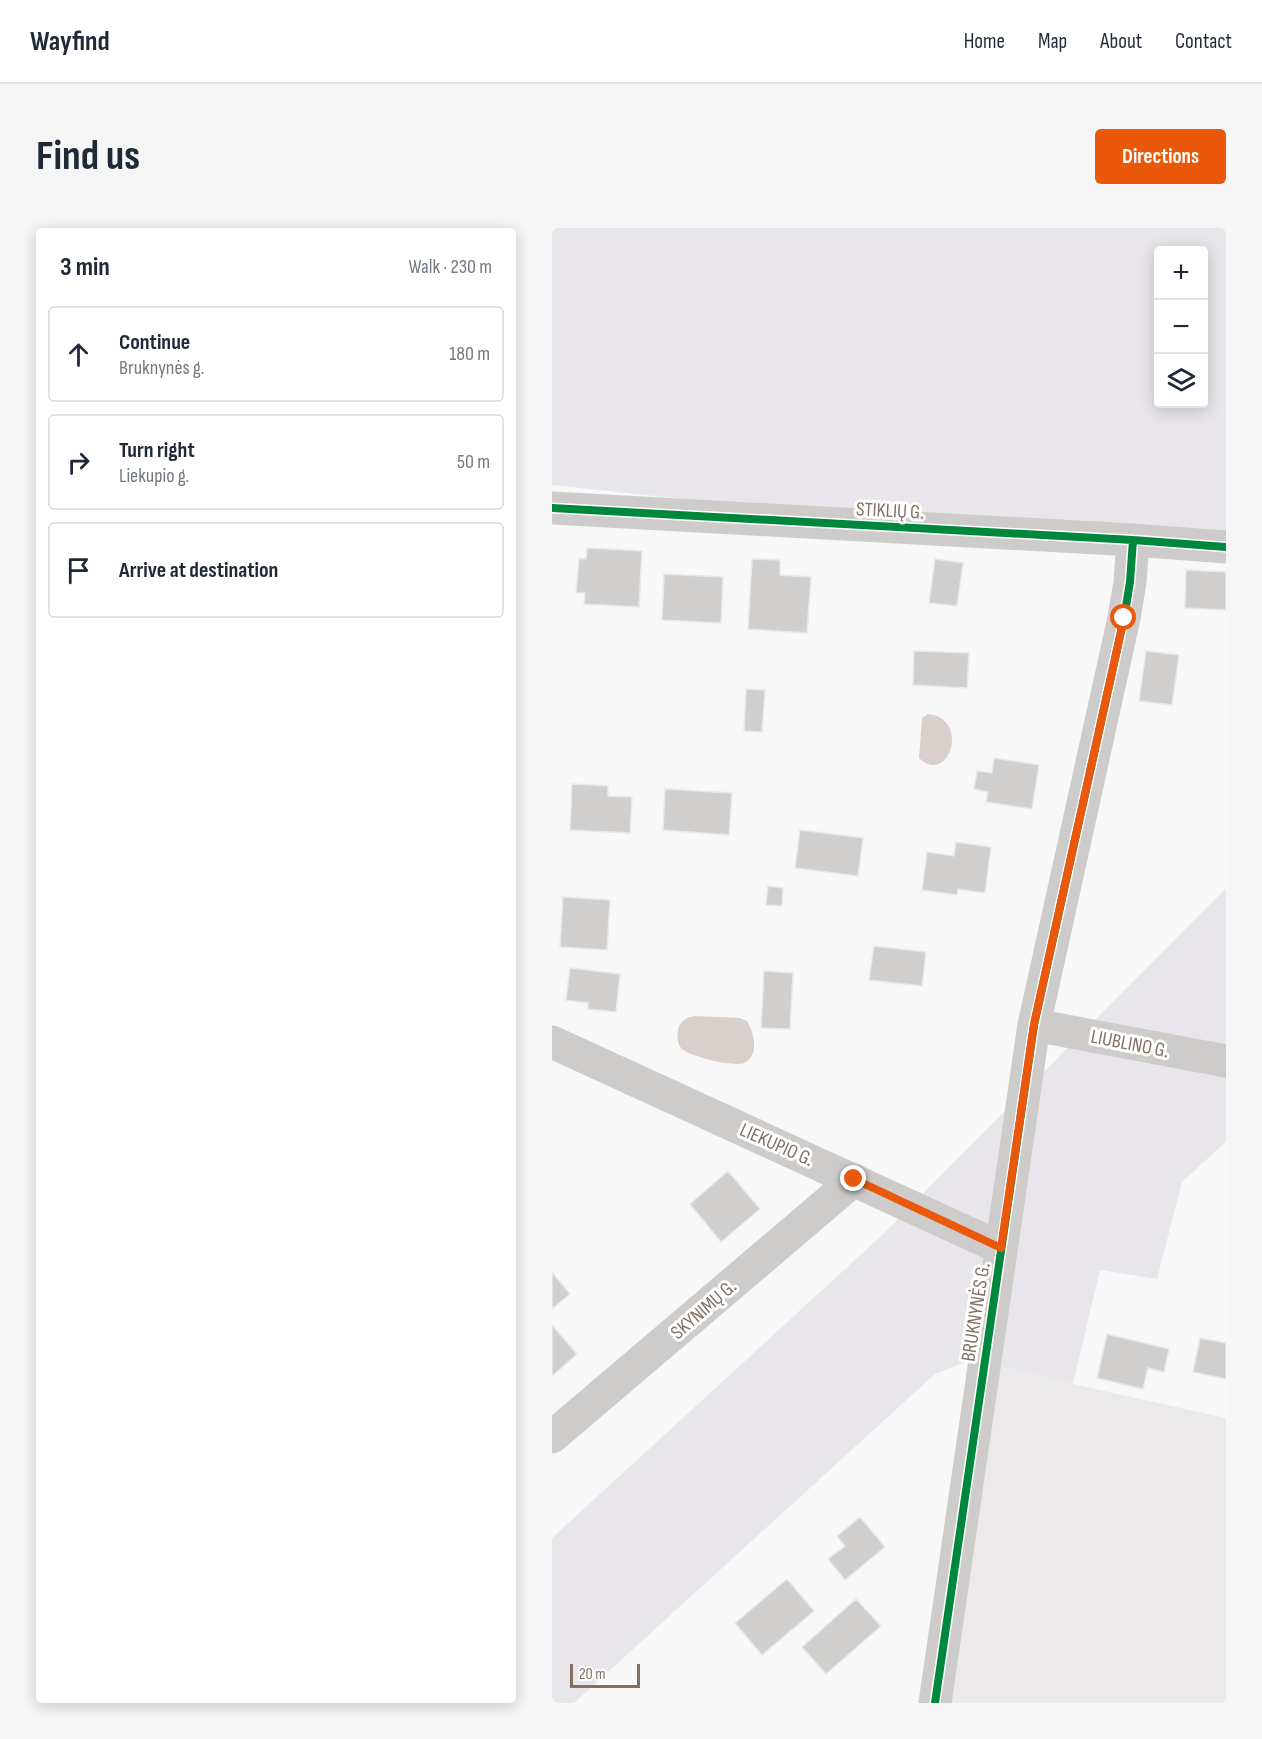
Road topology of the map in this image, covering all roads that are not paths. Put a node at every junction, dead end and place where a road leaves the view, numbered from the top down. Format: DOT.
graph roads {
  1 [pos="552,508"];
  2 [pos="1133,540"];
  3 [pos="1226,547"];
  4 [pos="1034,1024"];
  5 [pos="552,1042"];
  6 [pos="1226,1060"];
  7 [pos="854,1179"];
  8 [pos="1001,1248"];
  9 [pos="552,1437"];
  10 [pos="935,1703"];
  1 -- 2 [label="street, STIKLIŲ G."];
  2 -- 3 [label="street, STIKLIŲ G."];
  2 -- 4 [label="street, BRUKNYNĖS G."];
  4 -- 6 [label="street, LIUBLINO G."];
  4 -- 8 [label="street, BRUKNYNĖS G."];
  5 -- 7 [label="street, LIEKUPIO G."];
  7 -- 8 [label="street, LIEKUPIO G."];
  7 -- 9 [label="street, SKYNIMŲ G."];
  8 -- 10 [label="street, BRUKNYNĖS G."];
}
